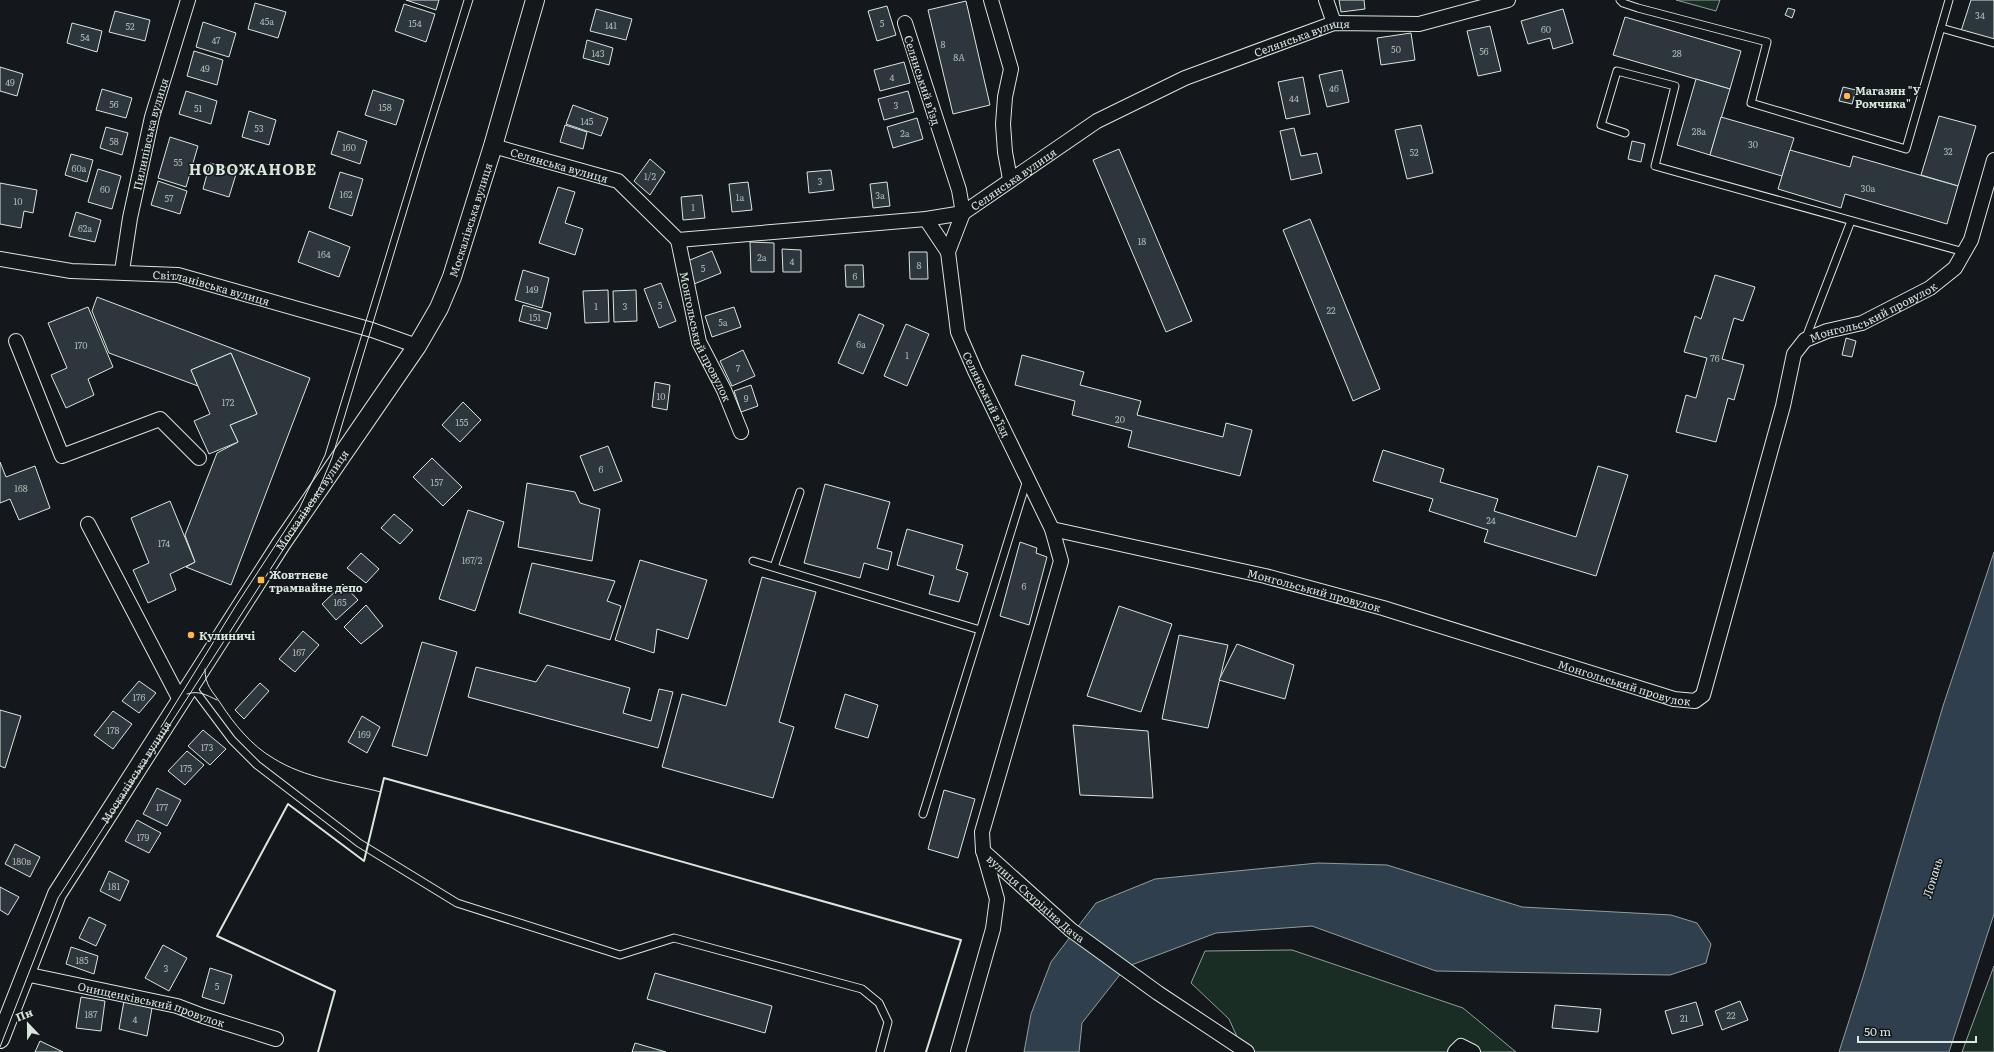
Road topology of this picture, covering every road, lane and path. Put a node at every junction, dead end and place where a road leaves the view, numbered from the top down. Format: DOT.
graph roads {
  1 [pos="188,0"];
  2 [pos="534,0"];
  3 [pos="991,0"];
  4 [pos="1326,0"];
  5 [pos="1508,0"];
  6 [pos="1620,0"];
  7 [pos="1949,0"];
  8 [pos="905,23"];
  9 [pos="1334,23"];
  10 [pos="1941,28"];
  11 [pos="1994,43"];
  12 [pos="1625,133"];
  13 [pos="493,146"];
  14 [pos="1993,165"];
  15 [pos="1010,179"];
  16 [pos="963,213"];
  17 [pos="926,219"];
  18 [pos="1851,221"];
  19 [pos="678,240"];
  20 [pos="948,252"];
  21 [pos="1964,252"];
  22 [pos="0,259"];
  23 [pos="122,271"];
  24 [pos="1805,340"];
  25 [pos="16,341"];
  26 [pos="418,346"];
  27 [pos="741,432"];
  28 [pos="199,458"];
  29 [pos="1028,478"];
  30 [pos="800,492"];
  31 [pos="88,524"];
  32 [pos="1052,529"];
  33 [pos="753,561"];
  34 [pos="774,567"];
  35 [pos="980,630"];
  36 [pos="192,683"];
  37 [pos="179,698"];
  38 [pos="923,814"];
  39 [pos="983,850"];
  40 [pos="25,974"];
  41 [pos="0,1039"];
  42 [pos="276,1039"];
  43 [pos="880,1052"];
  44 [pos="958,1052"];
  45 [pos="1247,1052"];
  46 [pos="1455,1052"];
  47 [pos="1473,1052"];
  1 -- 23 [label="street, Пилипівська вулиця"];
  2 -- 13 [label="street, Москалівська вулиця"];
  3 -- 15 [label="street"];
  4 -- 9 [label="street"];
  5 -- 9 [label="street, Селянська вулиця"];
  6 -- 10 [label="lane"];
  7 -- 10 [label="lane"];
  8 -- 16 [label="street, Селянський вʼїзд"];
  9 -- 15 [label="street, Селянська вулиця"];
  10 -- 11 [label="lane"];
  12 -- 18 [label="lane"];
  13 -- 19 [label="street, Селянська вулиця"];
  13 -- 26 [label="street, Москалівська вулиця"];
  14 -- 21 [label="street, Монгольський провулок"];
  15 -- 16 [label="street, Селянська вулиця"];
  16 -- 17 [label="street, Селянська вулиця"];
  16 -- 20 [label="street, Селянський вʼїзд"];
  17 -- 19 [label="street, Селянська вулиця"];
  17 -- 20 [label="street, Селянський вʼїзд"];
  18 -- 21 [label="lane"];
  18 -- 24 [label="lane"];
  19 -- 27 [label="street, Монгольський провулок"];
  20 -- 29 [label="street, Селянський вʼїзд"];
  21 -- 24 [label="street, Монгольський провулок"];
  22 -- 23 [label="street, Світланівська вулиця"];
  23 -- 26 [label="street, Світланівська вулиця"];
  24 -- 32 [label="street, Монгольський провулок"];
  25 -- 28 [label="street"];
  26 -- 36 [label="street, Москалівська вулиця"];
  29 -- 32 [label="street, Селянський вʼїзд"];
  29 -- 35 [label="lane"];
  30 -- 34 [label="lane"];
  31 -- 37 [label="street"];
  32 -- 39 [label="street, вулиця Скурідіна Дача"];
  33 -- 34 [label="lane"];
  34 -- 35 [label="lane"];
  35 -- 38 [label="lane"];
  36 -- 40 [label="street, Москалівська вулиця"];
  36 -- 43 [label="lane"];
  39 -- 44 [label="street"];
  39 -- 45 [label="street, вулиця Скурідіна Дача"];
  40 -- 41 [label="street, Москалівська вулиця"];
  40 -- 42 [label="street, Онищенківський провулок"];
  46 -- 47 [label="street"];
}
